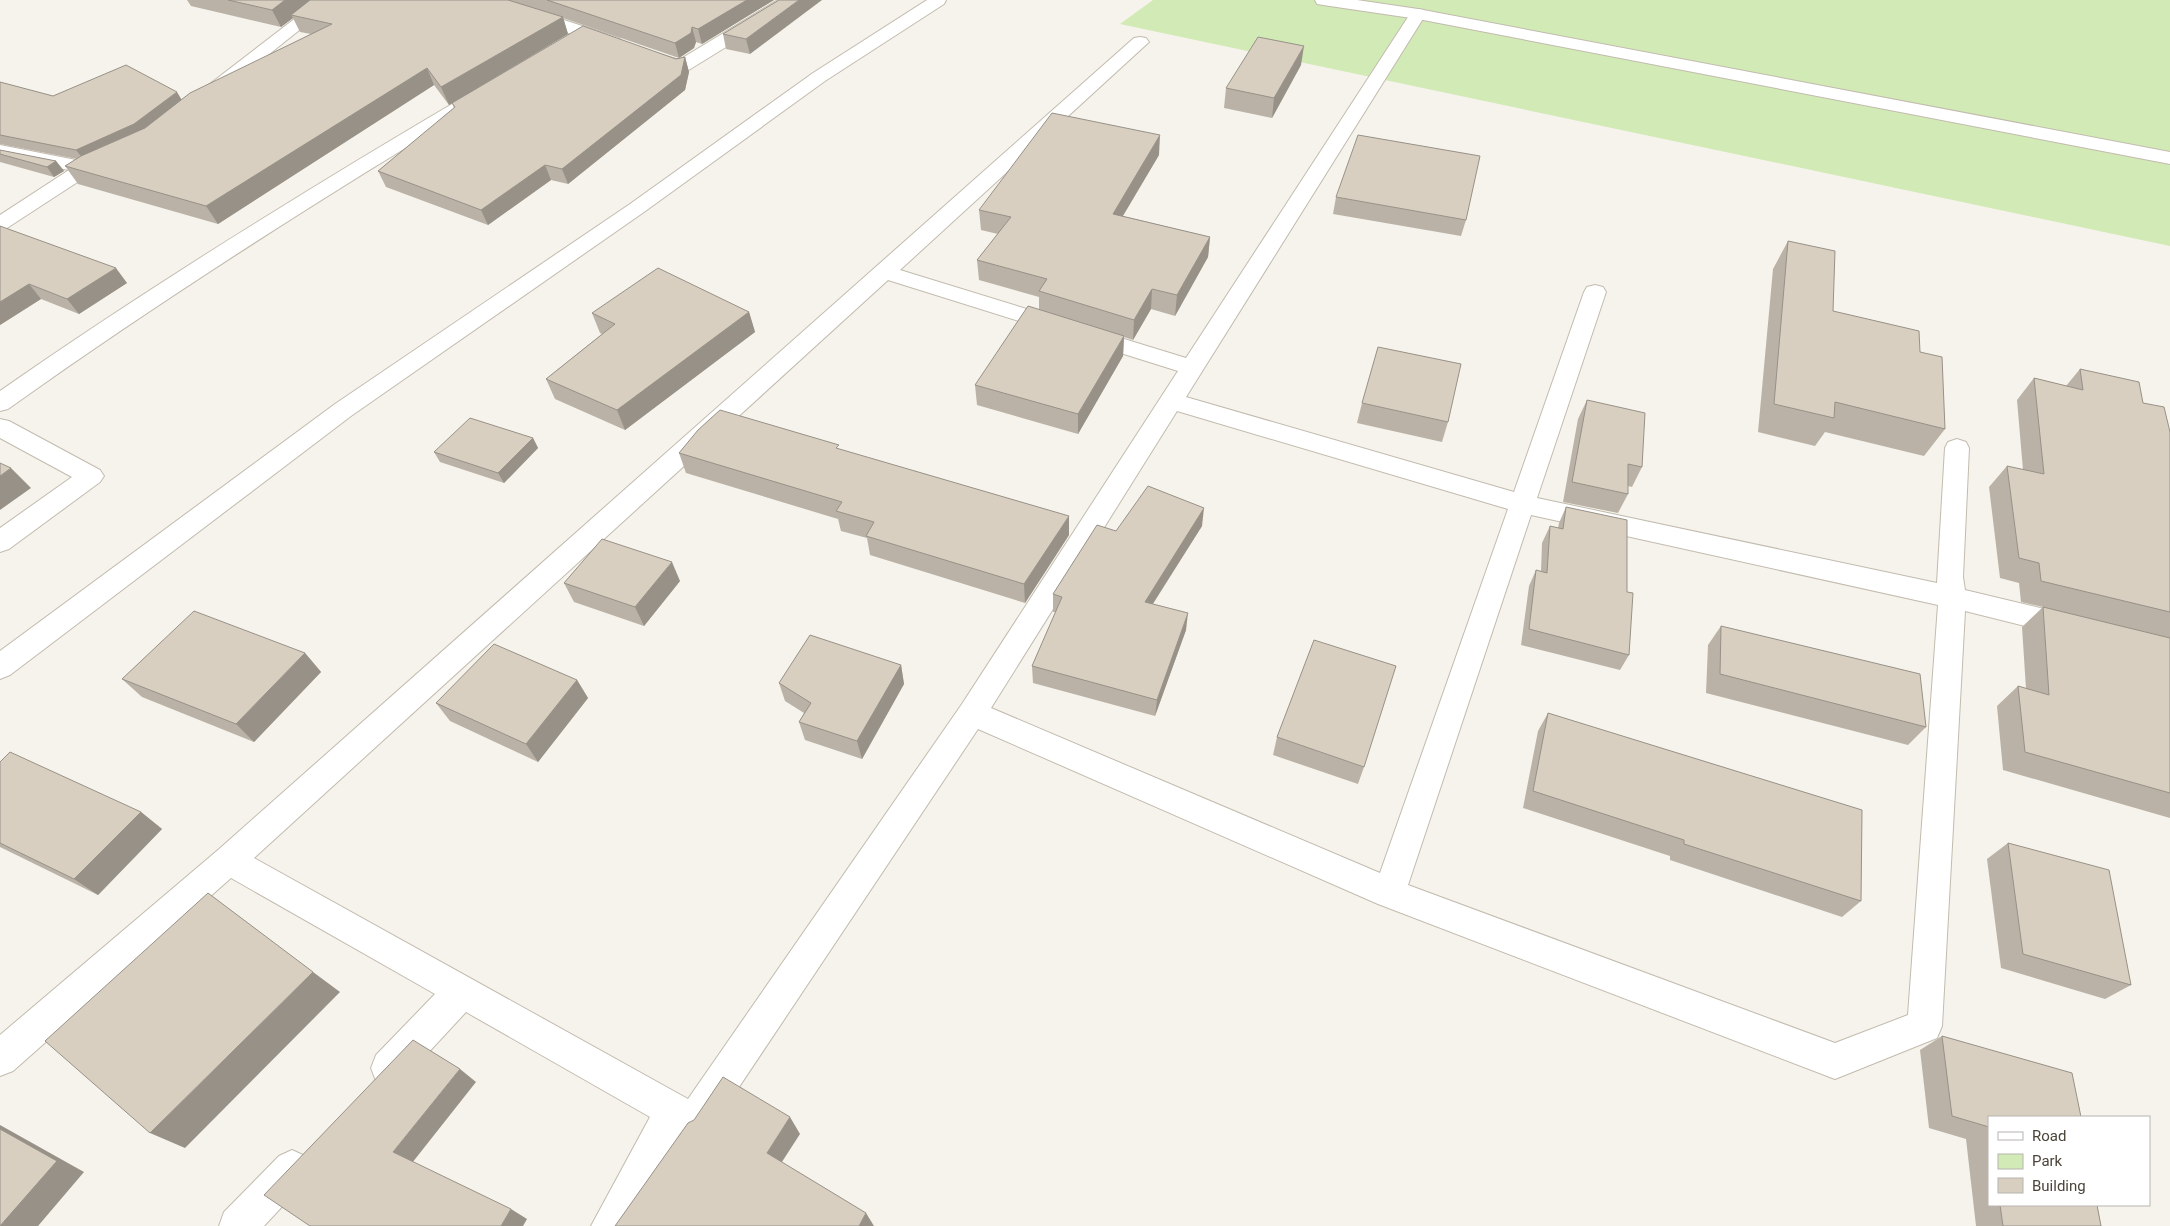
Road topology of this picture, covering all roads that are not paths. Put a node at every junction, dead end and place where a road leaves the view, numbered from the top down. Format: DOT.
graph roads {
  1 [pos="328,0"];
  2 [pos="486,0"];
  3 [pos="790,0"];
  4 [pos="938,0"];
  5 [pos="1323,0"];
  6 [pos="1418,14"];
  7 [pos="587,33"];
  8 [pos="1140,42"];
  9 [pos="562,48"];
  10 [pos="495,87"];
  11 [pos="196,103"];
  12 [pos="0,151"];
  13 [pos="2170,158"];
  14 [pos="104,160"];
  15 [pos="86,168"];
  16 [pos="0,224"];
  17 [pos="884,272"];
  18 [pos="1595,292"];
  19 [pos="1193,368"];
  20 [pos="1171,401"];
  21 [pos="0,403"];
  22 [pos="0,427"];
  23 [pos="1957,448"];
  24 [pos="1522,504"];
  25 [pos="0,542"];
  26 [pos="1952,597"];
  27 [pos="2094,632"];
  28 [pos="0,667"];
  29 [pos="972,713"];
  30 [pos="229,860"];
  31 [pos="1389,893"];
  32 [pos="462,991"];
  33 [pos="0,1058"];
  34 [pos="367,1091"];
  35 [pos="674,1111"];
  36 [pos="312,1148"];
  37 [pos="238,1226"];
  38 [pos="610,1226"];
  1 -- 11 [label="street"];
  2 -- 7 [label="street"];
  3 -- 7 [label="street"];
  4 -- 28 [label="street"];
  5 -- 6 [label="street"];
  6 -- 13 [label="street"];
  6 -- 19 [label="street"];
  7 -- 9 [label="street"];
  8 -- 17 [label="street"];
  10 -- 21 [label="street"];
  12 -- 15 [label="street"];
  14 -- 15 [label="street"];
  15 -- 16 [label="street"];
  17 -- 19 [label="street"];
  17 -- 30 [label="street"];
  18 -- 24 [label="street"];
  19 -- 20 [label="street"];
  20 -- 24 [label="street"];
  20 -- 29 [label="street"];
  22 -- 25 [label="street"];
  23 -- 26 [label="street"];
  24 -- 26 [label="street"];
  24 -- 31 [label="street"];
  26 -- 27 [label="street"];
  26 -- 31 [label="street"];
  29 -- 31 [label="street"];
  29 -- 35 [label="street"];
  30 -- 32 [label="street"];
  30 -- 33 [label="street"];
  32 -- 34 [label="street"];
  32 -- 35 [label="street"];
  35 -- 38 [label="street"];
  36 -- 37 [label="street"];
}
